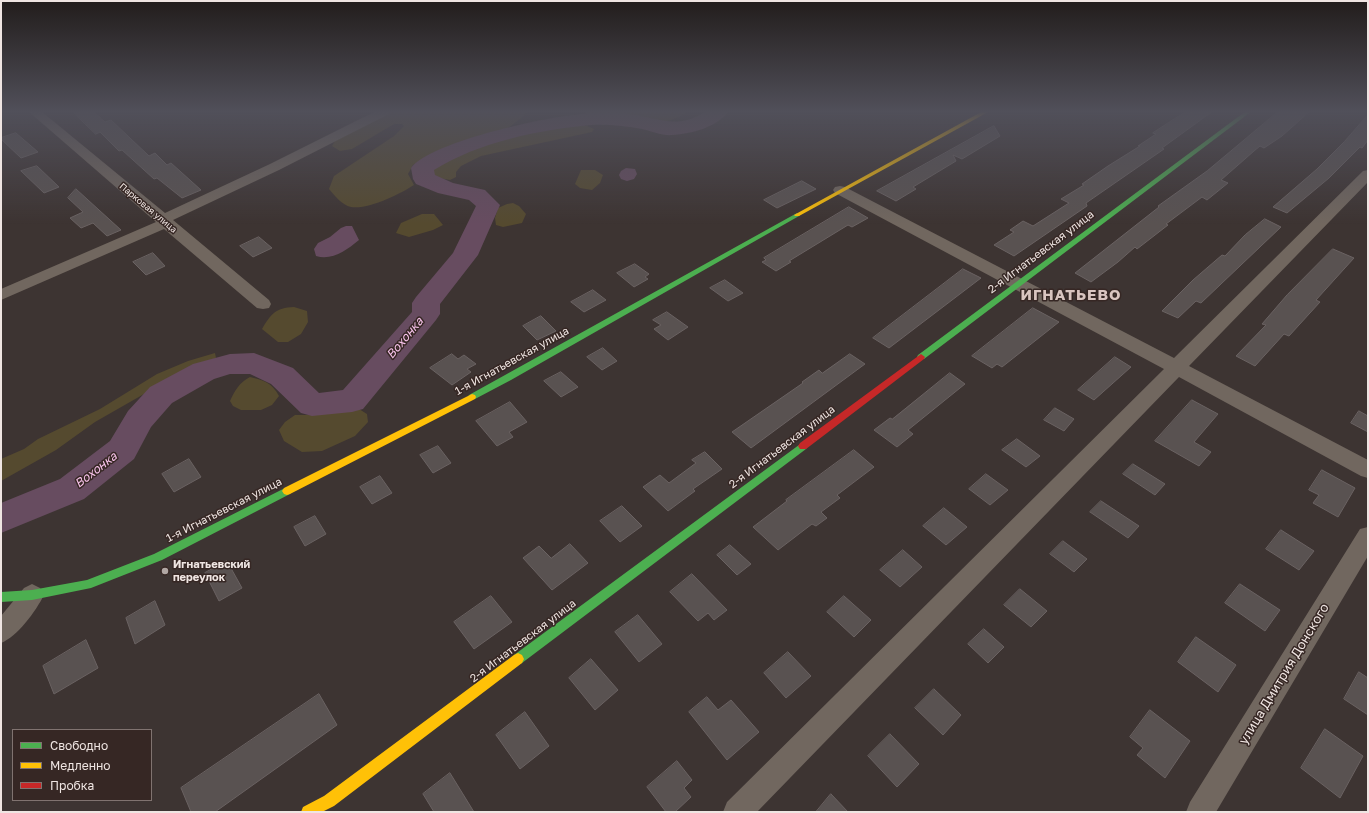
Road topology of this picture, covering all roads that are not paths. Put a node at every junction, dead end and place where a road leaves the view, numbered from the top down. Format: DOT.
graph roads {
  1 [pos="78,149"];
  2 [pos="313,149"];
  3 [pos="916,149"];
  4 [pos="1199,149"];
  5 [pos="1368,174"];
  6 [pos="840,190"];
  7 [pos="164,222"];
  8 [pos="1020,284"];
  9 [pos="1,295"];
  10 [pos="263,304"];
  11 [pos="1178,368"];
  12 [pos="1368,470"];
  13 [pos="1368,536"];
  14 [pos="21,596"];
  15 [pos="1,597"];
  16 [pos="1,632"];
  17 [pos="324,808"];
  18 [pos="737,812"];
  19 [pos="1200,812"];
  1 -- 7 [label="street, Парковая улица"];
  2 -- 7 [label="street"];
  3 -- 6 [label="street, 1-я Игнатьевская улица"];
  4 -- 8 [label="street, 2-я Игнатьевская улица"];
  5 -- 11 [label="street"];
  6 -- 8 [label="street"];
  6 -- 14 [label="street, 1-я Игнатьевская улица"];
  7 -- 9 [label="street"];
  7 -- 10 [label="street, Парковая улица"];
  8 -- 11 [label="street"];
  8 -- 17 [label="street, 2-я Игнатьевская улица"];
  11 -- 12 [label="street"];
  11 -- 18 [label="street"];
  13 -- 19 [label="street, улица Дмитрия Донского"];
  14 -- 15 [label="street, 1-я Игнатьевская улица"];
  14 -- 16 [label="street"];
}
